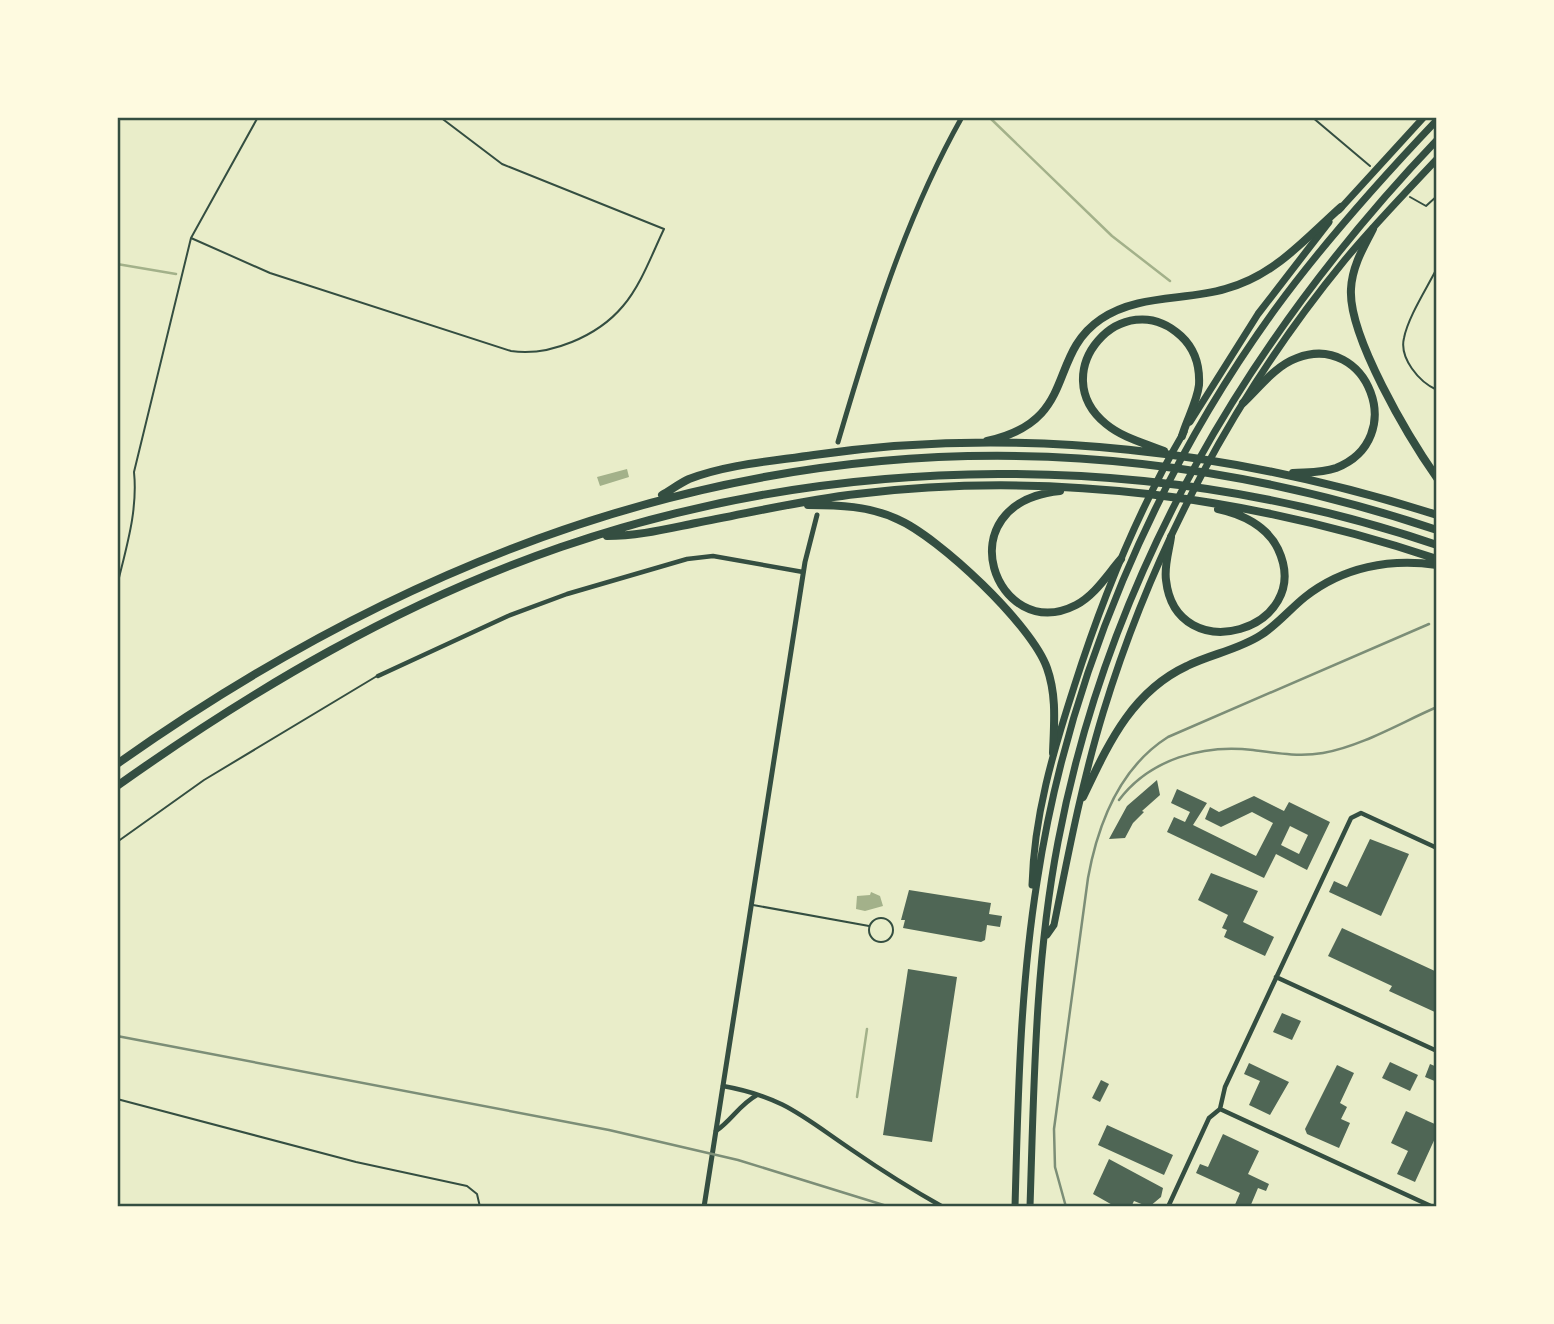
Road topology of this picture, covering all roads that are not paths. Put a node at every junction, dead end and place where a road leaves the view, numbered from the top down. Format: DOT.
graph roads {
  1 [pos="962,117"];
  2 [pos="1424,117"];
  3 [pos="1437,120"];
  4 [pos="1437,140"];
  5 [pos="1437,159"];
  6 [pos="1341,207"];
  7 [pos="1373,229"];
  8 [pos="1437,268"];
  9 [pos="1437,390"];
  10 [pos="1243,403"];
  11 [pos="1182,436"];
  12 [pos="838,442"];
  13 [pos="981,442"];
  14 [pos="1150,449"];
  15 [pos="1288,474"];
  16 [pos="1437,478"];
  17 [pos="1081,489"];
  18 [pos="650,502"];
  19 [pos="794,505"];
  20 [pos="1211,505"];
  21 [pos="817,515"];
  22 [pos="1437,516"];
  23 [pos="1437,530"];
  24 [pos="597,535"];
  25 [pos="1171,537"];
  26 [pos="1437,545"];
  27 [pos="1121,559"];
  28 [pos="1437,559"];
  29 [pos="1437,565"];
  30 [pos="803,572"];
  31 [pos="378,676"];
  32 [pos="1053,753"];
  33 [pos="117,764"];
  34 [pos="117,786"];
  35 [pos="1083,797"];
  36 [pos="117,842"];
  37 [pos="1437,848"];
  38 [pos="751,904"];
  39 [pos="1031,924"];
  40 [pos="869,926"];
  41 [pos="1045,938"];
  42 [pos="1276,977"];
  43 [pos="1437,1051"];
  44 [pos="723,1086"];
  45 [pos="757,1095"];
  46 [pos="1220,1108"];
  47 [pos="716,1131"];
  48 [pos="704,1207"];
  49 [pos="943,1207"];
  50 [pos="1015,1207"];
  51 [pos="1030,1207"];
  52 [pos="1168,1207"];
  53 [pos="1433,1207"];
  1 -- 12 [label="street"];
  2 -- 6 [label="highway"];
  3 -- 39 [label="highway"];
  4 -- 41 [label="highway"];
  5 -- 7 [label="highway"];
  6 -- 11 [label="highway"];
  6 -- 13 [label="highway"];
  7 -- 10 [label="highway"];
  7 -- 16 [label="highway"];
  8 -- 9 [label="lane"];
  10 -- 15 [label="highway"];
  10 -- 25 [label="highway"];
  11 -- 14 [label="highway"];
  11 -- 27 [label="highway"];
  13 -- 14 [label="highway"];
  13 -- 18 [label="highway"];
  14 -- 15 [label="highway"];
  15 -- 22 [label="highway"];
  17 -- 19 [label="highway"];
  17 -- 20 [label="highway"];
  17 -- 27 [label="highway"];
  18 -- 23 [label="highway"];
  18 -- 33 [label="highway"];
  19 -- 24 [label="highway"];
  19 -- 32 [label="highway"];
  20 -- 25 [label="highway"];
  20 -- 28 [label="highway"];
  21 -- 30 [label="street"];
  24 -- 26 [label="highway"];
  24 -- 34 [label="highway"];
  25 -- 35 [label="highway"];
  27 -- 32 [label="highway"];
  29 -- 35 [label="highway"];
  30 -- 31 [label="street"];
  30 -- 38 [label="street"];
  31 -- 36 [label="lane"];
  32 -- 39 [label="highway"];
  35 -- 41 [label="highway"];
  37 -- 42 [label="street"];
  38 -- 40 [label="lane"];
  38 -- 44 [label="street"];
  39 -- 50 [label="highway"];
  40 -- 40 [label="lane"];
  41 -- 51 [label="highway"];
  42 -- 43 [label="street"];
  42 -- 46 [label="street"];
  44 -- 45 [label="street"];
  44 -- 47 [label="street"];
  45 -- 47 [label="street"];
  45 -- 49 [label="street"];
  46 -- 52 [label="street"];
  46 -- 53 [label="street"];
  47 -- 48 [label="street"];
}
